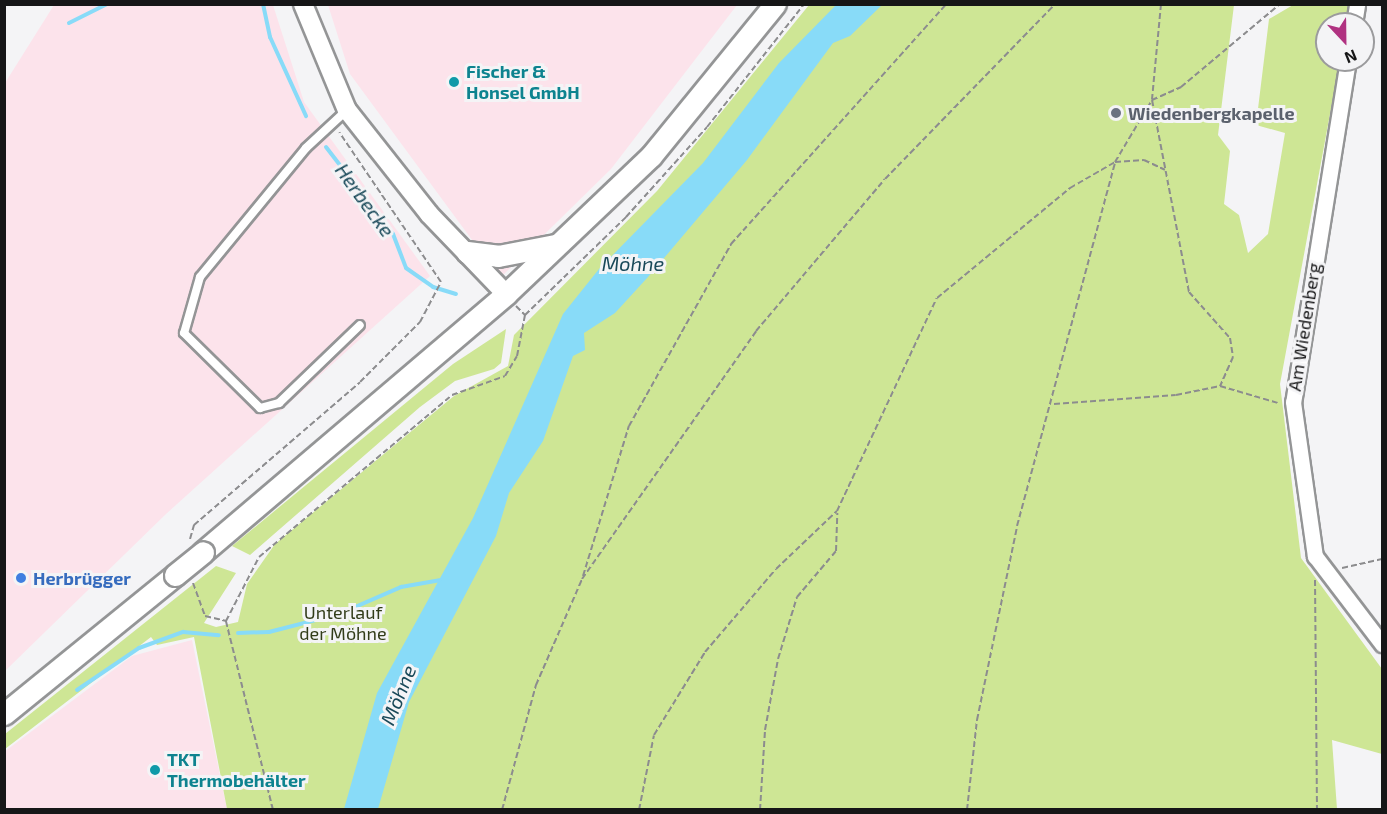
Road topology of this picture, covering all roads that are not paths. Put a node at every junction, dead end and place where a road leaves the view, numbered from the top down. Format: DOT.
graph roads {
  1 [pos="303,4"];
  2 [pos="775,4"];
  3 [pos="1346,72"];
  4 [pos="347,110"];
  5 [pos="558,244"];
  6 [pos="466,252"];
  7 [pos="506,294"];
  8 [pos="360,325"];
  9 [pos="1383,644"];
  10 [pos="4,714"];
  1 -- 4 [label="street"];
  2 -- 5 [label="main road"];
  3 -- 9 [label="street, Am Wiedenberg"];
  4 -- 6 [label="street"];
  4 -- 8 [label="lane"];
  5 -- 6 [label="main road"];
  5 -- 7 [label="main road"];
  6 -- 7 [label="street"];
  7 -- 10 [label="main road, bridge"];
}
